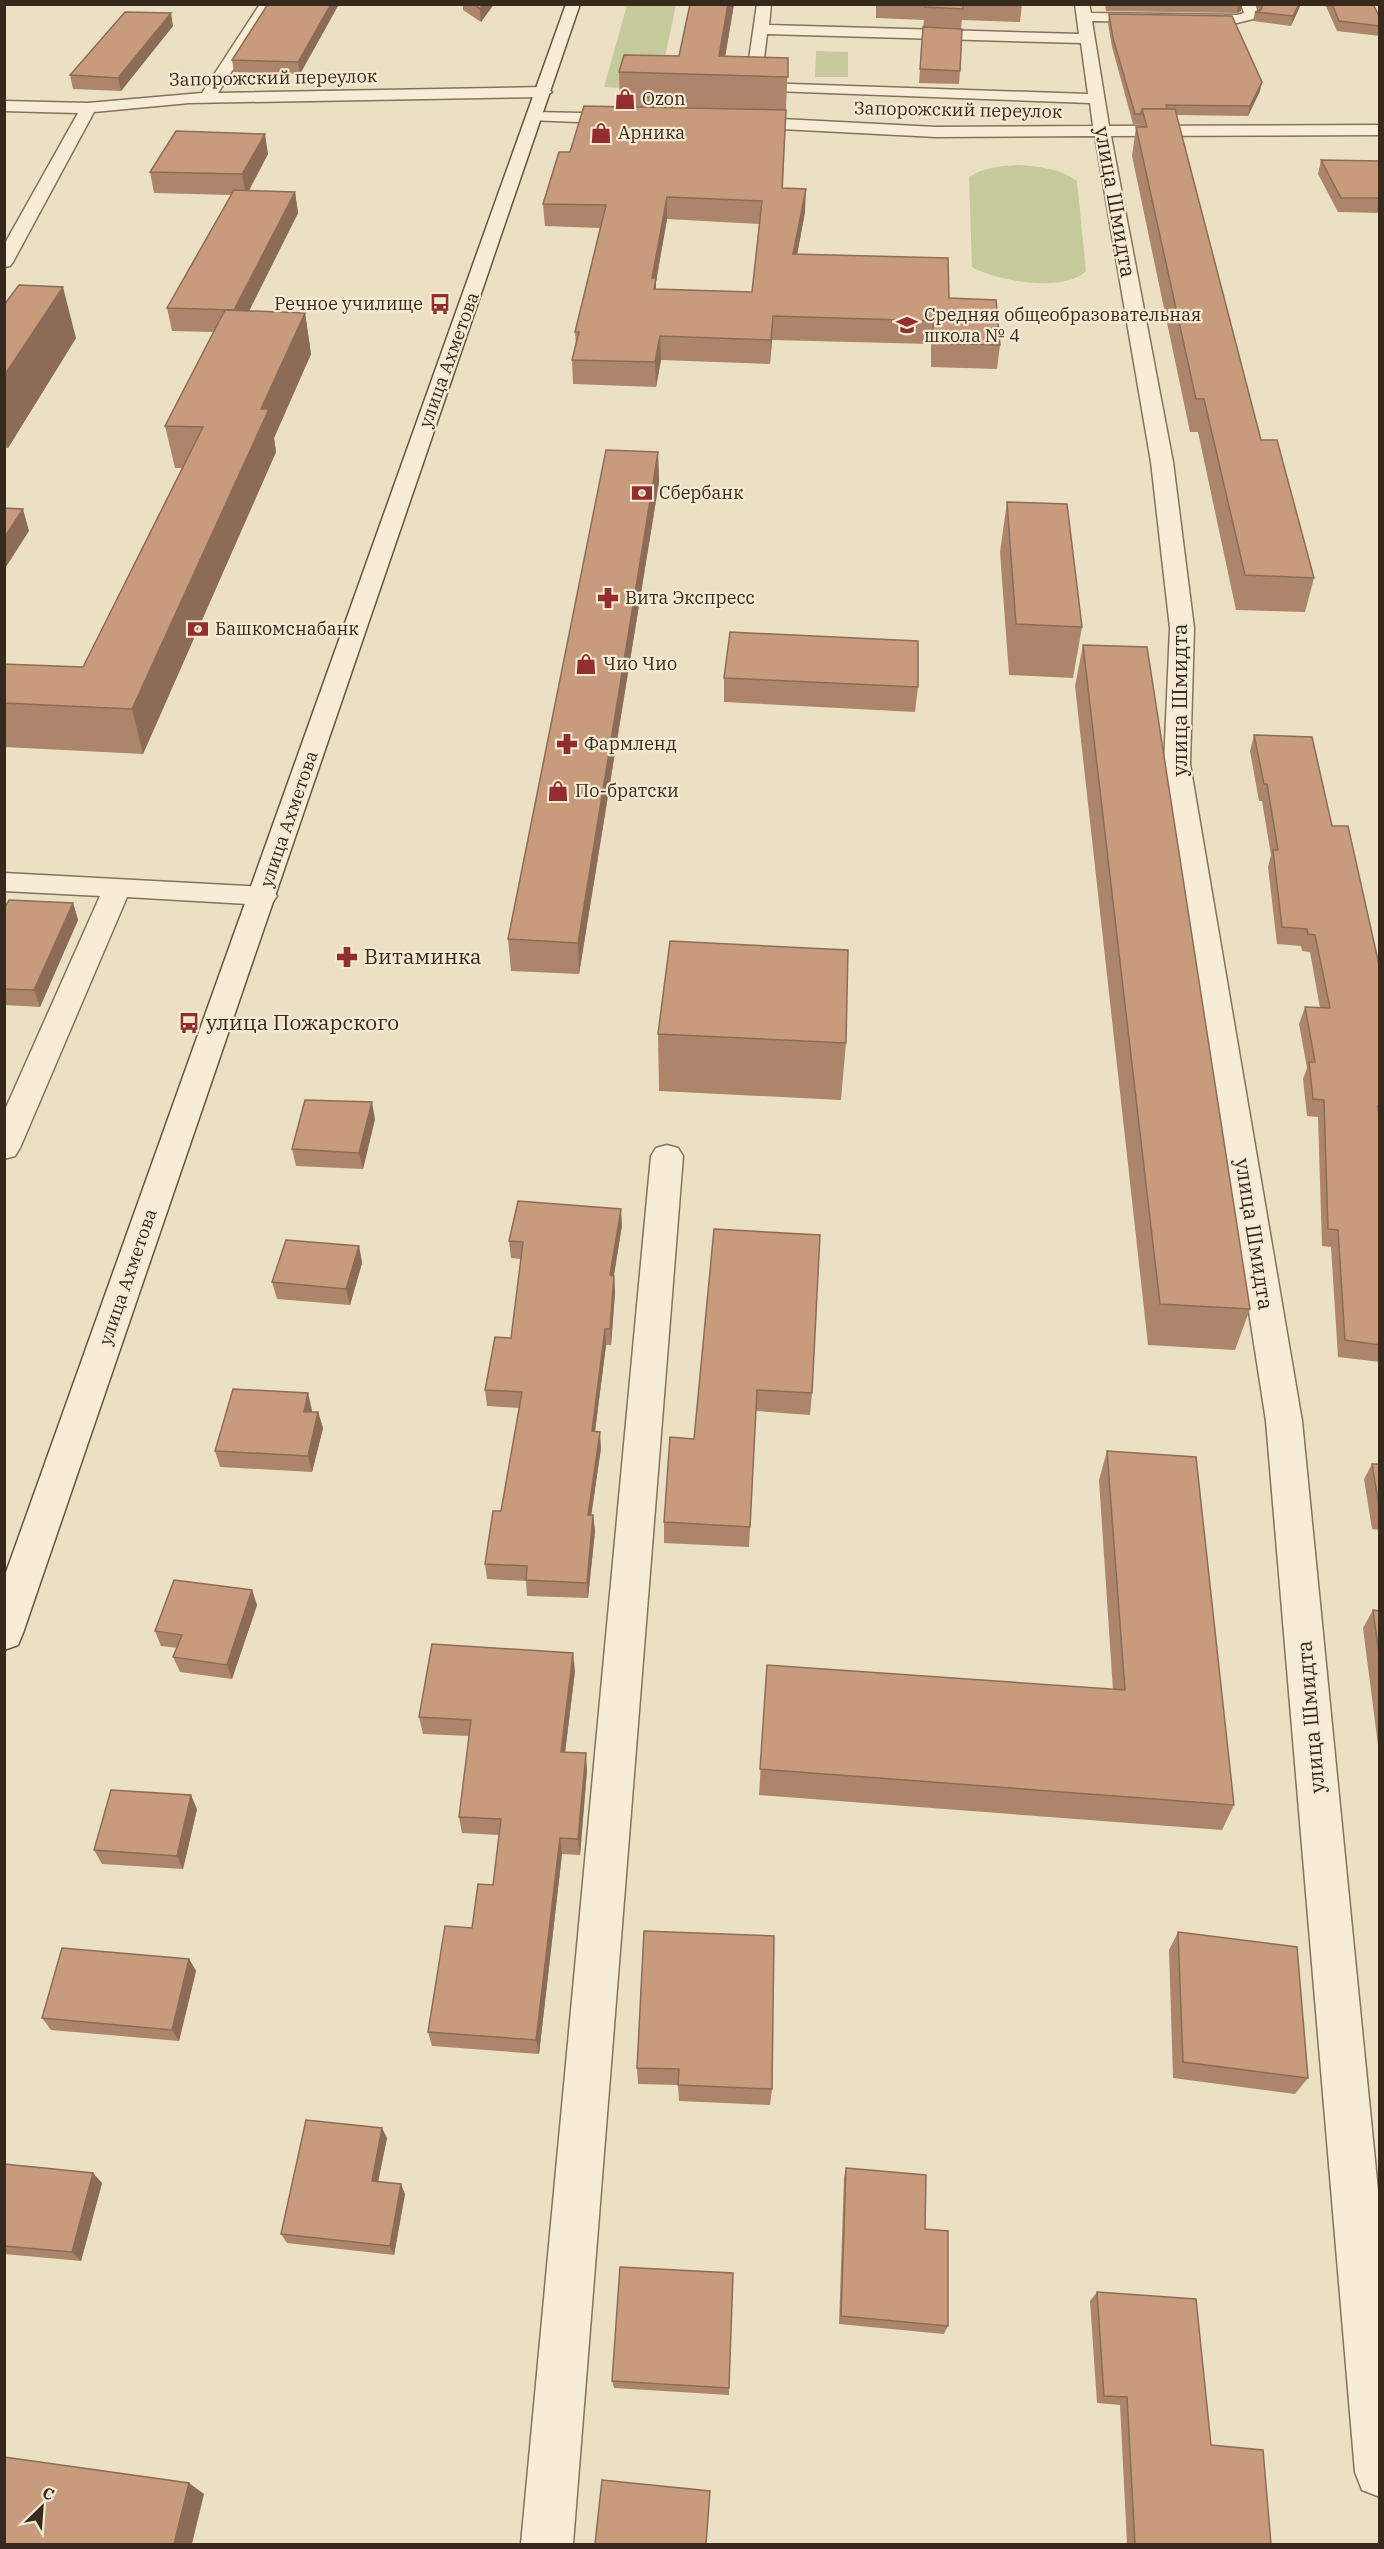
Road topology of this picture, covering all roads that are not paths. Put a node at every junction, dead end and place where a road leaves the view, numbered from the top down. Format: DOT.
graph roads {
  1 [pos="268,4"];
  2 [pos="573,4"];
  3 [pos="764,4"];
  4 [pos="1248,4"];
  5 [pos="1085,20"];
  6 [pos="760,29"];
  7 [pos="753,87"];
  8 [pos="544,92"];
  9 [pos="207,97"];
  10 [pos="1097,99"];
  11 [pos="4,106"];
  12 [pos="88,108"];
  13 [pos="535,117"];
  14 [pos="640,120"];
  15 [pos="1380,130"];
  16 [pos="1102,132"];
  17 [pos="4,262"];
  18 [pos="4,882"];
  19 [pos="117,888"];
  20 [pos="263,896"];
  21 [pos="4,1148"];
  22 [pos="667,1156"];
  23 [pos="4,1634"];
  24 [pos="1380,2472"];
  25 [pos="547,2544"];
  1 -- 9 [label="street"];
  2 -- 8 [label="street, улица Ахметова"];
  3 -- 6 [label="street"];
  4 -- 5 [label="street"];
  5 -- 6 [label="street"];
  5 -- 10 [label="street, улица Шмидта"];
  6 -- 7 [label="street"];
  7 -- 10 [label="street"];
  7 -- 16 [label="street, Запорожский переулок"];
  8 -- 9 [label="street, Запорожский переулок"];
  8 -- 13 [label="street, улица Ахметова"];
  9 -- 12 [label="street, Запорожский переулок"];
  10 -- 16 [label="street, улица Шмидта"];
  11 -- 12 [label="street, Запорожский переулок"];
  12 -- 17 [label="street"];
  13 -- 14 [label="street"];
  13 -- 20 [label="street, улица Ахметова"];
  15 -- 16 [label="street, Запорожский переулок"];
  16 -- 24 [label="street, улица Шмидта"];
  18 -- 19 [label="street"];
  19 -- 20 [label="street"];
  19 -- 21 [label="street"];
  20 -- 23 [label="street, улица Ахметова"];
  22 -- 25 [label="street"];
}
